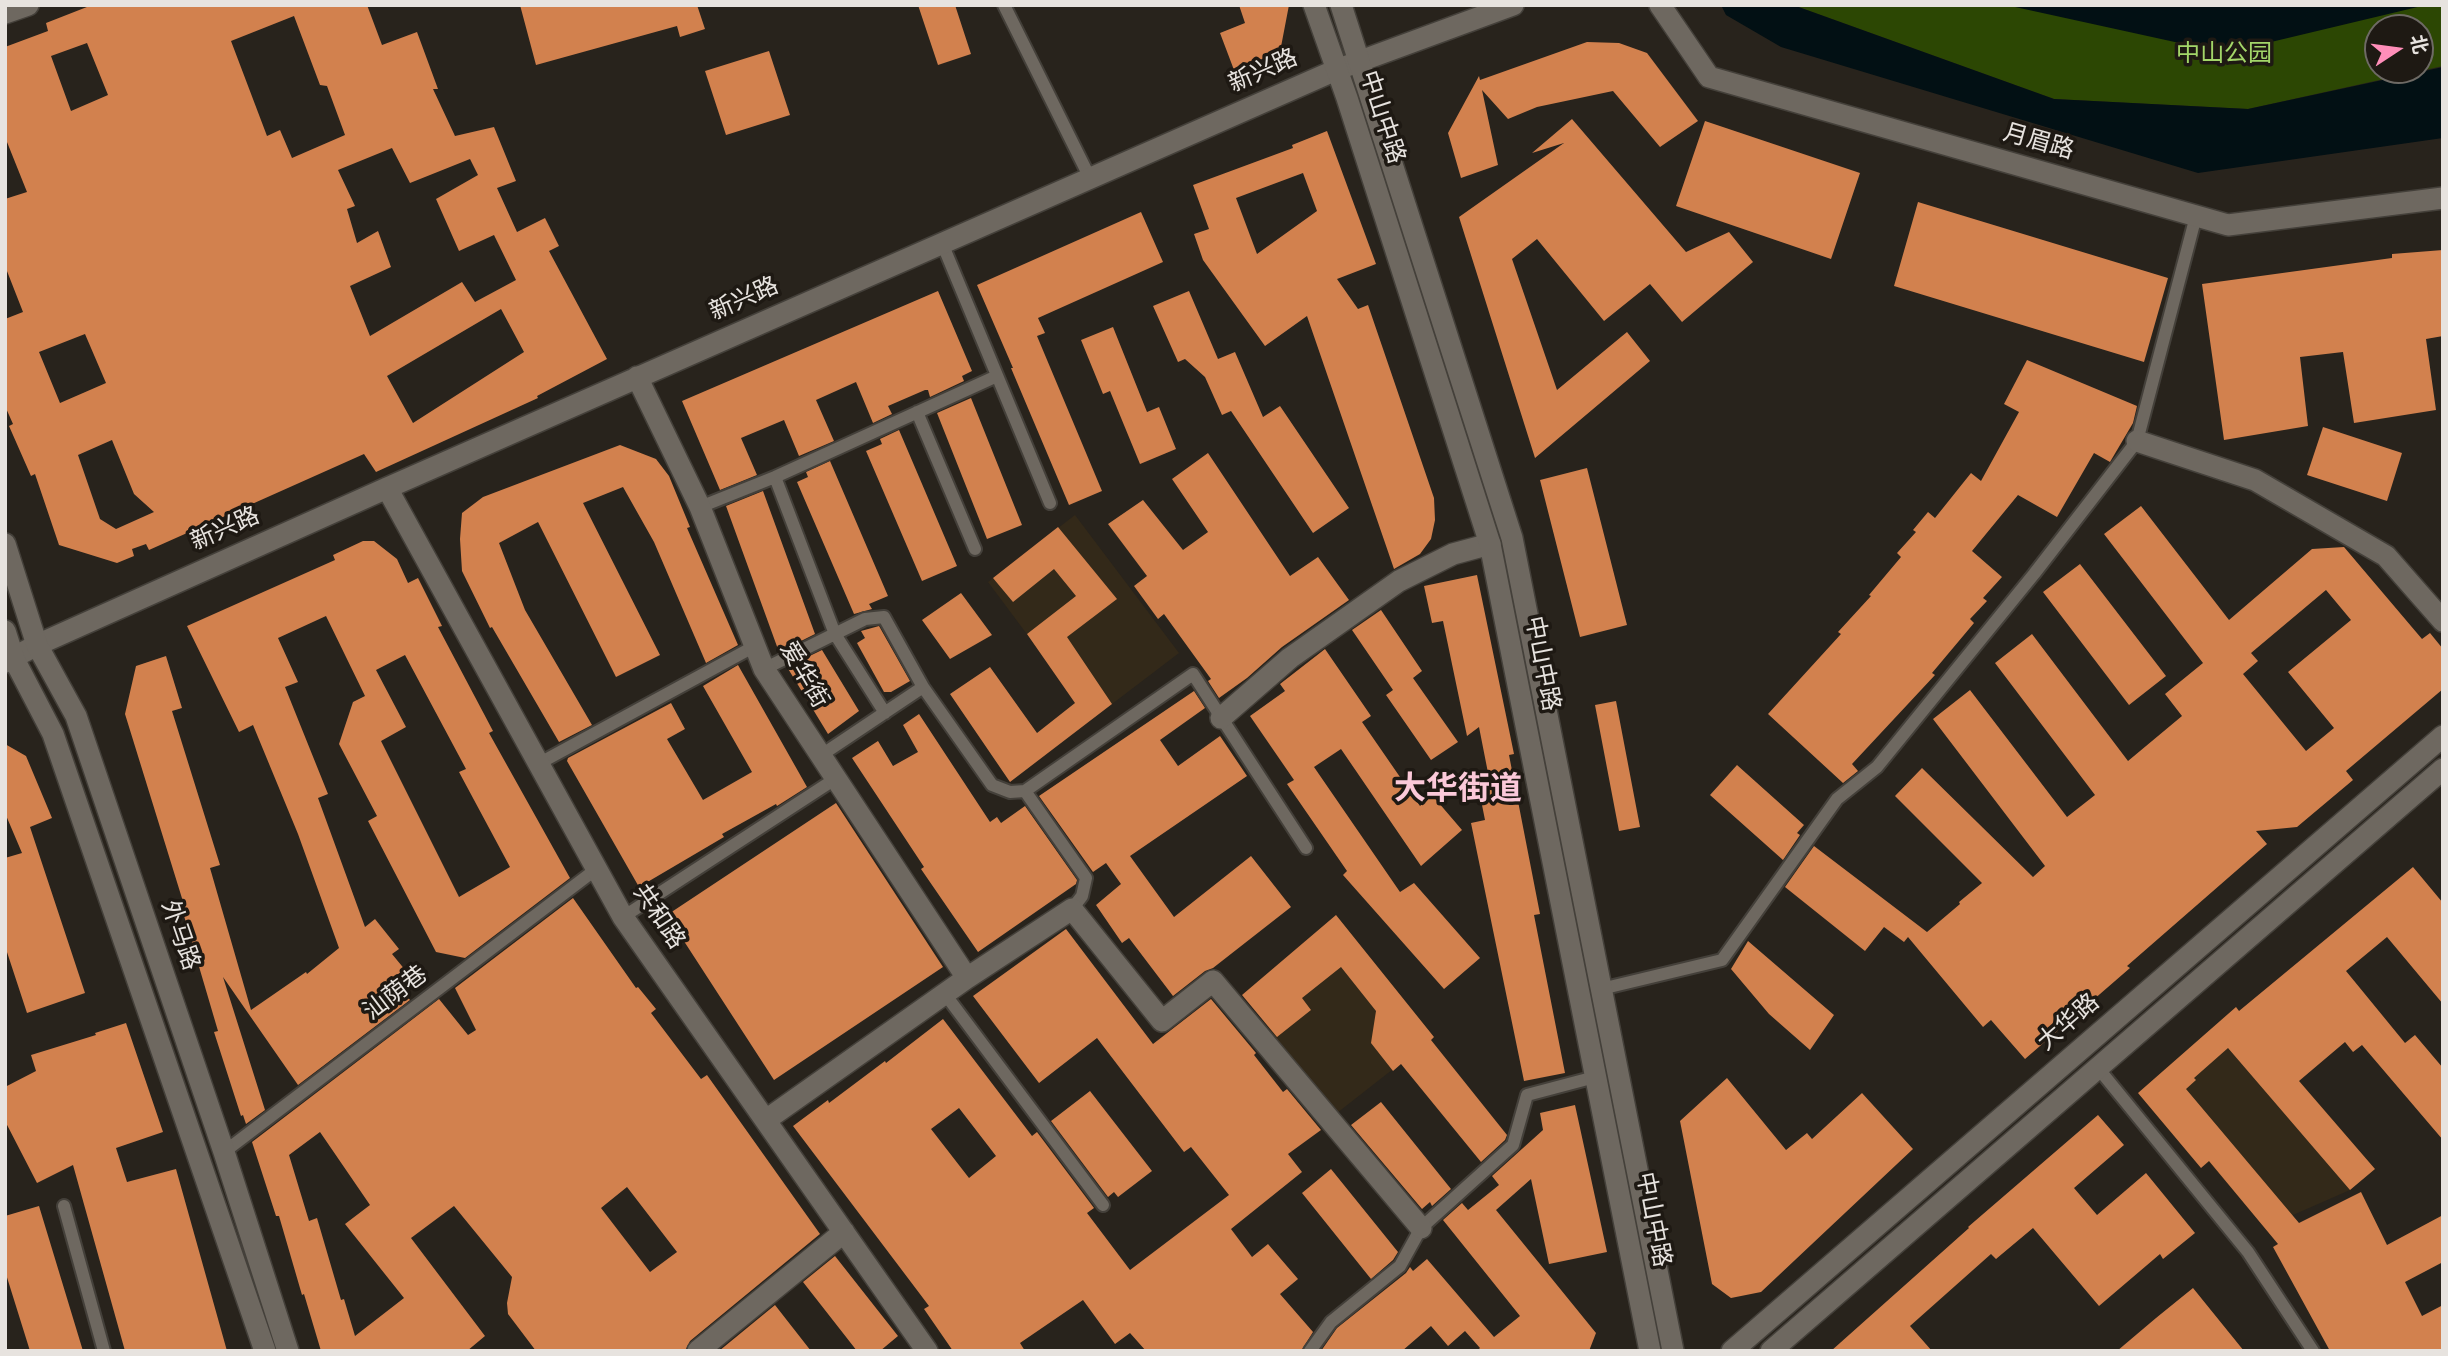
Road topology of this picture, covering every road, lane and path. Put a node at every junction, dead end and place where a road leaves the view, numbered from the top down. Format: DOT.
graph roads {
  1 [pos="29,5"];
  2 [pos="1004,5"];
  3 [pos="1314,5"];
  4 [pos="1341,5"];
  5 [pos="1513,5"];
  6 [pos="1660,5"];
  7 [pos="5,13"];
  8 [pos="1359,61"];
  9 [pos="1336,69"];
  10 [pos="1090,178"];
  11 [pos="2443,198"];
  12 [pos="2196,216"];
  13 [pos="942,243"];
  14 [pos="997,376"];
  15 [pos="637,377"];
  16 [pos="917,412"];
  17 [pos="2137,441"];
  18 [pos="775,477"];
  19 [pos="387,488"];
  20 [pos="1050,503"];
  21 [pos="700,507"];
  22 [pos="5,544"];
  23 [pos="1490,544"];
  24 [pos="975,549"];
  25 [pos="2443,621"];
  26 [pos="5,631"];
  27 [pos="835,634"];
  28 [pos="37,645"];
  29 [pos="755,646"];
  30 [pos="10,660"];
  31 [pos="764,669"];
  32 [pos="923,687"];
  33 [pos="885,713"];
  34 [pos="1221,718"];
  35 [pos="2443,736"];
  36 [pos="820,755"];
  37 [pos="538,764"];
  38 [pos="2443,769"];
  39 [pos="835,779"];
  40 [pos="1025,791"];
  41 [pos="1306,848"];
  42 [pos="595,870"];
  43 [pos="1072,909"];
  44 [pos="623,917"];
  45 [pos="967,978"];
  46 [pos="1601,989"];
  47 [pos="945,994"];
  48 [pos="2098,1068"];
  49 [pos="1595,1077"];
  50 [pos="766,1120"];
  51 [pos="224,1152"];
  52 [pos="1103,1205"];
  53 [pos="64,1206"];
  54 [pos="1421,1228"];
  55 [pos="844,1233"];
  56 [pos="103,1351"];
  57 [pos="265,1351"];
  58 [pos="288,1351"];
  59 [pos="698,1351"];
  60 [pos="927,1351"];
  61 [pos="1310,1351"];
  62 [pos="1650,1351"];
  63 [pos="1673,1351"];
  64 [pos="1731,1351"];
  65 [pos="1771,1351"];
  66 [pos="2313,1351"];
  1 -- 7 [label="street"];
  2 -- 10 [label="lane"];
  3 -- 9 [label="street, 中山中路"];
  4 -- 8 [label="street, 中山中路"];
  5 -- 8 [label="street, 新兴路"];
  6 -- 12 [label="street, 月眉路"];
  8 -- 9 [label="street, 新兴路"];
  8 -- 46 [label="street, 中山中路"];
  9 -- 10 [label="street, 新兴路"];
  9 -- 23 [label="street, 中山中路"];
  10 -- 13 [label="street, 新兴路"];
  11 -- 12 [label="street, 月眉路"];
  12 -- 17 [label="lane"];
  13 -- 14 [label="lane"];
  13 -- 15 [label="street, 新兴路"];
  14 -- 16 [label="lane"];
  14 -- 20 [label="lane"];
  15 -- 19 [label="street, 新兴路"];
  15 -- 21 [label="street, 爱华街"];
  16 -- 18 [label="lane"];
  16 -- 24 [label="lane"];
  17 -- 25 [label="street"];
  17 -- 46 [label="lane"];
  18 -- 21 [label="lane"];
  18 -- 27 [label="lane"];
  19 -- 28 [label="street, 新兴路"];
  19 -- 37 [label="street, 共和路"];
  21 -- 29 [label="street, 爱华街"];
  22 -- 28 [label="street, 外马路"];
  23 -- 34 [label="street"];
  23 -- 49 [label="street, 中山中路"];
  26 -- 30 [label="street"];
  27 -- 31 [label="lane"];
  27 -- 32 [label="lane"];
  27 -- 33 [label="lane"];
  28 -- 30 [label="street, 新兴路"];
  28 -- 51 [label="street, 外马路"];
  29 -- 31 [label="street, 爱华街"];
  29 -- 37 [label="lane"];
  30 -- 57 [label="street"];
  31 -- 36 [label="street, 爱华街"];
  32 -- 33 [label="lane"];
  32 -- 40 [label="lane"];
  33 -- 36 [label="lane"];
  34 -- 40 [label="lane"];
  34 -- 41 [label="lane"];
  35 -- 64 [label="street, 大华路"];
  36 -- 39 [label="street, 爱华街"];
  37 -- 42 [label="street, 共和路"];
  38 -- 48 [label="street"];
  39 -- 44 [label="lane"];
  39 -- 45 [label="street, 爱华街"];
  40 -- 43 [label="lane"];
  42 -- 44 [label="street, 共和路"];
  42 -- 51 [label="lane, 汕荫巷"];
  43 -- 45 [label="street"];
  43 -- 54 [label="street"];
  44 -- 50 [label="street, 共和路"];
  45 -- 47 [label="street"];
  46 -- 63 [label="street, 中山中路"];
  47 -- 50 [label="street"];
  47 -- 52 [label="lane"];
  48 -- 65 [label="street"];
  48 -- 66 [label="lane"];
  49 -- 54 [label="lane"];
  49 -- 62 [label="street, 中山中路"];
  50 -- 55 [label="street, 共和路"];
  51 -- 58 [label="street, 外马路"];
  53 -- 56 [label="lane"];
  54 -- 61 [label="lane"];
  55 -- 59 [label="street"];
  55 -- 60 [label="street, 共和路"];
}
